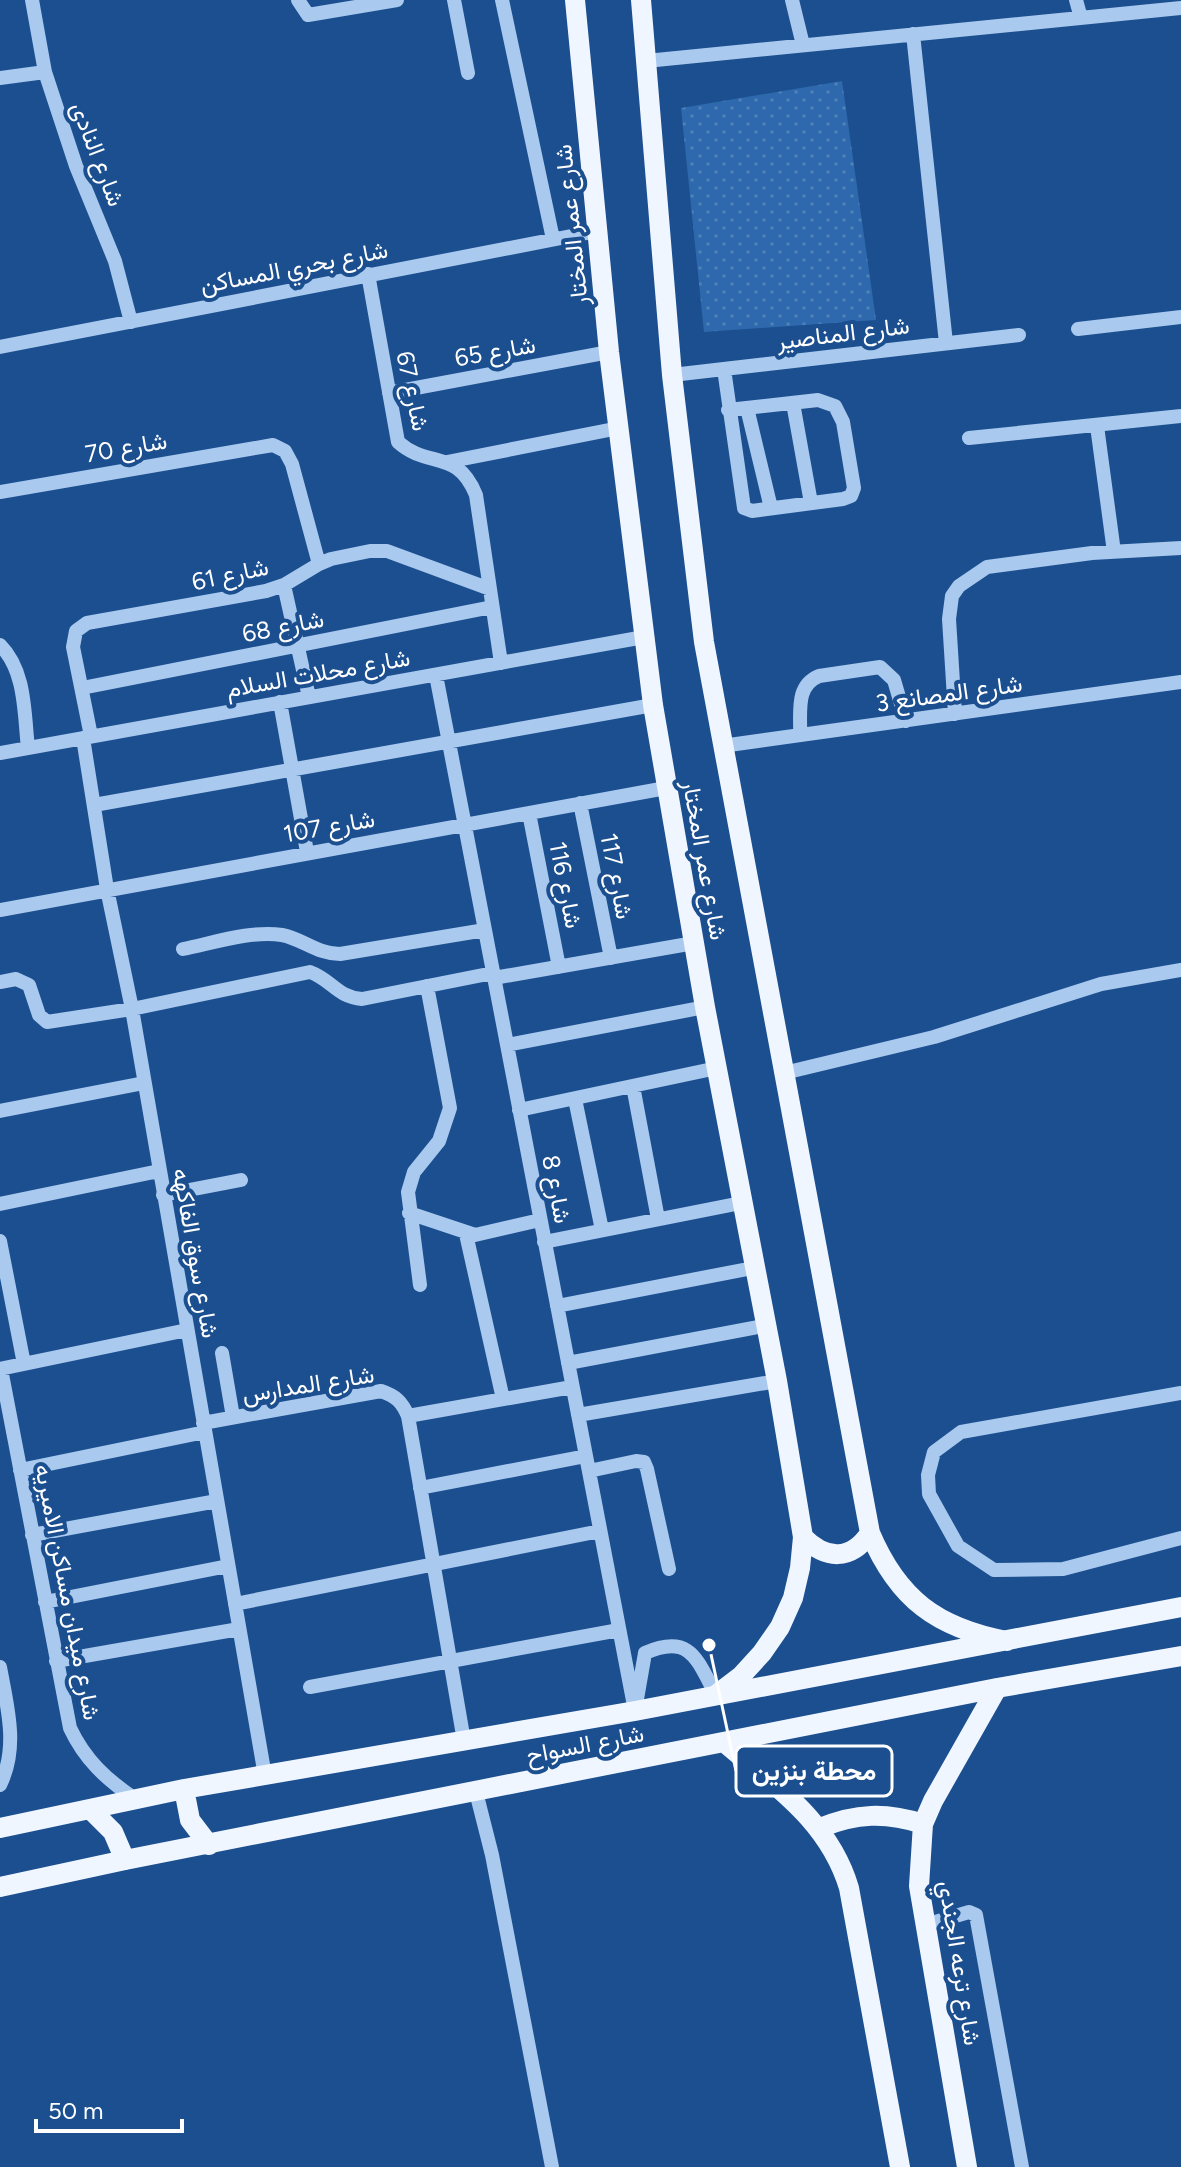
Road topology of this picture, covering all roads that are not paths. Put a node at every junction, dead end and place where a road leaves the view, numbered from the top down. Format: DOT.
graph roads {
  1 [pos="32,0"];
  2 [pos="298,0"];
  3 [pos="397,0"];
  4 [pos="454,0"];
  5 [pos="502,0"];
  6 [pos="575,0"];
  7 [pos="641,0"];
  8 [pos="792,0"];
  9 [pos="1076,0"];
  10 [pos="1181,8"];
  11 [pos="1081,18"];
  12 [pos="913,34"];
  13 [pos="803,45"];
  14 [pos="646,61"];
  15 [pos="45,72"];
  16 [pos="468,73"];
  17 [pos="0,78"];
  18 [pos="597,231"];
  19 [pos="553,239"];
  20 [pos="368,274"];
  21 [pos="1181,317"];
  22 [pos="131,322"];
  23 [pos="1078,329"];
  24 [pos="1019,335"];
  25 [pos="946,343"];
  26 [pos="0,347"];
  27 [pos="609,352"];
  28 [pos="724,369"];
  29 [pos="672,375"];
  30 [pos="389,393"];
  31 [pos="793,403"];
  32 [pos="747,408"];
  33 [pos="728,410"];
  34 [pos="1181,416"];
  35 [pos="1097,426"];
  36 [pos="619,428"];
  37 [pos="969,438"];
  38 [pos="447,462"];
  39 [pos="0,492"];
  40 [pos="811,503"];
  41 [pos="771,508"];
  42 [pos="1181,548"];
  43 [pos="1114,552"];
  44 [pos="319,564"];
  45 [pos="284,585"];
  46 [pos="490,589"];
  47 [pos="492,607"];
  48 [pos="644,637"];
  49 [pos="0,645"];
  50 [pos="299,645"];
  51 [pos="501,663"];
  52 [pos="436,675"];
  53 [pos="1181,682"];
  54 [pos="82,688"];
  55 [pos="309,697"];
  56 [pos="280,702"];
  57 [pos="653,705"];
  58 [pos="955,714"];
  59 [pos="906,721"];
  60 [pos="800,735"];
  61 [pos="87,737"];
  62 [pos="449,741"];
  63 [pos="722,746"];
  64 [pos="28,748"];
  65 [pos="0,753"];
  66 [pos="292,770"];
  67 [pos="666,788"];
  68 [pos="580,803"];
  69 [pos="94,805"];
  70 [pos="529,813"];
  71 [pos="464,824"];
  72 [pos="307,852"];
  73 [pos="107,889"];
  74 [pos="0,910"];
  75 [pos="485,930"];
  76 [pos="694,943"];
  77 [pos="183,949"];
  78 [pos="611,958"];
  79 [pos="559,967"];
  80 [pos="1181,970"];
  81 [pos="494,976"];
  82 [pos="0,982"];
  83 [pos="427,986"];
  84 [pos="705,1007"];
  85 [pos="132,1009"];
  86 [pos="507,1045"];
  87 [pos="717,1068"];
  88 [pos="784,1073"];
  89 [pos="144,1083"];
  90 [pos="633,1086"];
  91 [pos="575,1099"];
  92 [pos="519,1110"];
  93 [pos="0,1111"];
  94 [pos="159,1171"];
  95 [pos="241,1180"];
  96 [pos="163,1195"];
  97 [pos="741,1203"];
  98 [pos="0,1204"];
  99 [pos="409,1213"];
  100 [pos="658,1219"];
  101 [pos="540,1220"];
  102 [pos="602,1230"];
  103 [pos="466,1234"];
  104 [pos="0,1241"];
  105 [pos="544,1242"];
  106 [pos="753,1268"];
  107 [pos="420,1285"];
  108 [pos="557,1306"];
  109 [pos="764,1326"];
  110 [pos="187,1330"];
  111 [pos="222,1353"];
  112 [pos="568,1363"];
  113 [pos="24,1364"];
  114 [pos="1,1369"];
  115 [pos="777,1381"];
  116 [pos="572,1387"];
  117 [pos="1181,1393"];
  118 [pos="503,1399"];
  119 [pos="578,1415"];
  120 [pos="408,1416"];
  121 [pos="233,1417"];
  122 [pos="204,1427"];
  123 [pos="587,1463"];
  124 [pos="20,1470"];
  125 [pos="420,1488"];
  126 [pos="217,1501"];
  127 [pos="600,1531"];
  128 [pos="870,1533"];
  129 [pos="32,1535"];
  130 [pos="803,1537"];
  131 [pos="1181,1538"];
  132 [pos="433,1564"];
  133 [pos="228,1566"];
  134 [pos="669,1569"];
  135 [pos="45,1602"];
  136 [pos="235,1604"];
  137 [pos="1181,1607"];
  138 [pos="239,1629"];
  139 [pos="619,1630"];
  140 [pos="1007,1641"];
  141 [pos="1181,1656"];
  142 [pos="56,1661"];
  143 [pos="450,1661"];
  144 [pos="0,1669"];
  145 [pos="310,1687"];
  146 [pos="997,1688"];
  147 [pos="716,1695"];
  148 [pos="635,1711"];
  149 [pos="464,1741"];
  150 [pos="725,1743"];
  151 [pos="265,1776"];
  152 [pos="0,1785"];
  153 [pos="184,1789"];
  154 [pos="476,1792"];
  155 [pos="135,1799"];
  156 [pos="91,1810"];
  157 [pos="923,1824"];
  158 [pos="0,1828"];
  159 [pos="820,1828"];
  160 [pos="209,1845"];
  161 [pos="125,1860"];
  162 [pos="0,1887"];
  163 [pos="925,1925"];
  164 [pos="552,2167"];
  165 [pos="900,2167"];
  166 [pos="967,2167"];
  167 [pos="1022,2167"];
  1 -- 15 [label="street, شارع النادى"];
  2 -- 3 [label="street"];
  4 -- 16 [label="street"];
  5 -- 19 [label="street"];
  6 -- 18 [label="main road, شارع عمر المختار"];
  7 -- 14 [label="main road, شارع عمر المختار"];
  8 -- 13 [label="street"];
  9 -- 11 [label="street"];
  10 -- 11 [label="street"];
  11 -- 12 [label="street"];
  12 -- 13 [label="street"];
  12 -- 25 [label="street"];
  13 -- 14 [label="street"];
  14 -- 29 [label="main road, شارع عمر المختار"];
  15 -- 17 [label="street"];
  15 -- 22 [label="street, شارع النادى"];
  18 -- 19 [label="street, شارع بحري المساكن"];
  18 -- 27 [label="main road, شارع عمر المختار"];
  19 -- 20 [label="street, شارع بحري المساكن"];
  20 -- 22 [label="street, شارع بحري المساكن"];
  20 -- 30 [label="street, شارع 67"];
  21 -- 23 [label="street"];
  22 -- 26 [label="street, شارع بحري المساكن"];
  24 -- 25 [label="street, شارع المناصير"];
  25 -- 28 [label="street, شارع المناصير"];
  27 -- 30 [label="street, شارع 65"];
  27 -- 36 [label="main road, شارع عمر المختار"];
  28 -- 29 [label="street, شارع المناصير"];
  28 -- 33 [label="street"];
  29 -- 63 [label="main road, شارع عمر المختار"];
  30 -- 38 [label="street, شارع 67"];
  31 -- 32 [label="street"];
  31 -- 40 [label="street"];
  31 -- 40 [label="street"];
  32 -- 33 [label="street"];
  32 -- 41 [label="street"];
  33 -- 41 [label="street"];
  34 -- 35 [label="street"];
  35 -- 37 [label="street"];
  35 -- 43 [label="street"];
  36 -- 38 [label="street"];
  36 -- 48 [label="main road, شارع عمر المختار"];
  38 -- 46 [label="street"];
  39 -- 44 [label="street, شارع 70"];
  40 -- 41 [label="street"];
  42 -- 43 [label="street"];
  43 -- 58 [label="street"];
  44 -- 45 [label="street, شارع 61"];
  44 -- 46 [label="street, شارع 61"];
  45 -- 50 [label="street"];
  45 -- 54 [label="street, شارع 61"];
  46 -- 47 [label="street"];
  47 -- 50 [label="street, شارع 68"];
  47 -- 51 [label="street"];
  48 -- 51 [label="street, شارع محلات السلام"];
  48 -- 57 [label="main road, شارع عمر المختار"];
  49 -- 64 [label="street"];
  50 -- 54 [label="street, شارع 68"];
  50 -- 55 [label="street"];
  51 -- 52 [label="street, شارع محلات السلام"];
  52 -- 55 [label="street, شارع محلات السلام"];
  52 -- 62 [label="street, شارع 8"];
  53 -- 58 [label="street, شارع المصانع 3"];
  54 -- 61 [label="street, شارع 61"];
  55 -- 56 [label="street, شارع محلات السلام"];
  56 -- 61 [label="street, شارع محلات السلام"];
  56 -- 66 [label="street"];
  57 -- 62 [label="street"];
  57 -- 67 [label="main road, شارع عمر المختار"];
  58 -- 59 [label="street, شارع المصانع 3"];
  59 -- 60 [label="street, شارع المصانع 3"];
  59 -- 60 [label="street"];
  60 -- 63 [label="street, شارع المصانع 3"];
  61 -- 64 [label="street, شارع محلات السلام"];
  61 -- 69 [label="street, شارع سوق الفاكهه"];
  62 -- 66 [label="street"];
  62 -- 71 [label="street, شارع 8"];
  63 -- 88 [label="main road, شارع عمر المختار"];
  64 -- 65 [label="street, شارع محلات السلام"];
  66 -- 69 [label="street"];
  66 -- 72 [label="street"];
  67 -- 68 [label="street, شارع 107"];
  67 -- 76 [label="main road, شارع عمر المختار"];
  68 -- 70 [label="street, شارع 107"];
  68 -- 78 [label="street, شارع 117"];
  69 -- 73 [label="street, شارع سوق الفاكهه"];
  70 -- 71 [label="street, شارع 107"];
  70 -- 79 [label="street, شارع 116"];
  71 -- 72 [label="street, شارع 107"];
  71 -- 75 [label="street, شارع 8"];
  72 -- 73 [label="street, شارع 107"];
  73 -- 74 [label="street, شارع 107"];
  73 -- 85 [label="street, شارع سوق الفاكهه"];
  75 -- 77 [label="street"];
  75 -- 81 [label="street, شارع 8"];
  76 -- 78 [label="street"];
  76 -- 84 [label="main road, شارع عمر المختار"];
  78 -- 79 [label="street"];
  79 -- 81 [label="street"];
  80 -- 88 [label="street"];
  81 -- 83 [label="street"];
  81 -- 86 [label="street, شارع 8"];
  82 -- 85 [label="street"];
  83 -- 85 [label="street"];
  83 -- 99 [label="street"];
  84 -- 86 [label="street"];
  84 -- 87 [label="main road, شارع عمر المختار"];
  85 -- 89 [label="street, شارع سوق الفاكهه"];
  86 -- 92 [label="street, شارع 8"];
  87 -- 90 [label="street"];
  87 -- 97 [label="main road, شارع عمر المختار"];
  88 -- 128 [label="main road, شارع عمر المختار"];
  89 -- 93 [label="street"];
  89 -- 94 [label="street, شارع سوق الفاكهه"];
  90 -- 91 [label="street"];
  90 -- 100 [label="street"];
  91 -- 92 [label="street"];
  91 -- 102 [label="street"];
  92 -- 101 [label="street, شارع 8"];
  94 -- 96 [label="street, شارع سوق الفاكهه"];
  94 -- 98 [label="street"];
  95 -- 96 [label="street"];
  96 -- 110 [label="street, شارع سوق الفاكهه"];
  97 -- 100 [label="street"];
  97 -- 106 [label="main road, شارع عمر المختار"];
  99 -- 103 [label="street"];
  99 -- 107 [label="street"];
  100 -- 102 [label="street"];
  101 -- 103 [label="street"];
  101 -- 105 [label="street, شارع 8"];
  102 -- 105 [label="street"];
  103 -- 118 [label="street"];
  104 -- 113 [label="street"];
  105 -- 108 [label="street, شارع 8"];
  106 -- 108 [label="street"];
  106 -- 109 [label="main road, شارع عمر المختار"];
  108 -- 112 [label="street, شارع 8"];
  109 -- 112 [label="street"];
  109 -- 115 [label="main road, شارع عمر المختار"];
  110 -- 113 [label="street"];
  110 -- 122 [label="street, شارع سوق الفاكهه"];
  111 -- 121 [label="street"];
  112 -- 116 [label="street, شارع 8"];
  113 -- 114 [label="street"];
  114 -- 124 [label="street, شارع ميدان مساكن الاميريه"];
  115 -- 119 [label="street"];
  115 -- 130 [label="main road, شارع عمر المختار"];
  116 -- 118 [label="street"];
  116 -- 119 [label="street, شارع 8"];
  117 -- 131 [label="street"];
  118 -- 120 [label="street"];
  119 -- 123 [label="street, شارع 8"];
  120 -- 121 [label="street, شارع المدارس"];
  120 -- 125 [label="street"];
  121 -- 122 [label="street, شارع المدارس"];
  122 -- 124 [label="street, شارع المدارس"];
  122 -- 126 [label="street, شارع سوق الفاكهه"];
  123 -- 125 [label="street"];
  123 -- 127 [label="street, شارع 8"];
  123 -- 134 [label="street"];
  124 -- 129 [label="street, شارع ميدان مساكن الاميريه"];
  125 -- 132 [label="street"];
  126 -- 129 [label="street"];
  126 -- 133 [label="street, شارع سوق الفاكهه"];
  127 -- 132 [label="street"];
  127 -- 139 [label="street, شارع 8"];
  128 -- 130 [label="main road"];
  128 -- 140 [label="main road, شارع عمر المختار"];
  129 -- 135 [label="street, شارع ميدان مساكن الاميريه"];
  130 -- 147 [label="main road, شارع عمر المختار"];
  132 -- 136 [label="street"];
  132 -- 143 [label="street"];
  133 -- 135 [label="street"];
  133 -- 136 [label="street, شارع سوق الفاكهه"];
  135 -- 142 [label="street, شارع ميدان مساكن الاميريه"];
  136 -- 138 [label="street, شارع سوق الفاكهه"];
  137 -- 140 [label="main road, شارع السواح"];
  138 -- 142 [label="street"];
  138 -- 151 [label="street, شارع سوق الفاكهه"];
  139 -- 143 [label="street"];
  139 -- 148 [label="street, شارع 8"];
  140 -- 147 [label="main road, شارع السواح"];
  141 -- 146 [label="main road, شارع السواح"];
  142 -- 155 [label="street, شارع ميدان مساكن الاميريه"];
  143 -- 145 [label="street"];
  143 -- 149 [label="street"];
  144 -- 152 [label="street"];
  146 -- 150 [label="main road, شارع السواح"];
  146 -- 157 [label="main road, شارع ترعه الجندي"];
  147 -- 148 [label="main road, شارع السواح"];
  147 -- 148 [label="street"];
  148 -- 149 [label="main road, شارع السواح"];
  149 -- 151 [label="main road, شارع السواح"];
  150 -- 154 [label="main road, شارع السواح"];
  150 -- 159 [label="main road"];
  151 -- 153 [label="main road, شارع السواح"];
  153 -- 155 [label="main road, شارع السواح"];
  153 -- 160 [label="main road"];
  154 -- 160 [label="main road, شارع السواح"];
  154 -- 164 [label="street"];
  155 -- 156 [label="main road, شارع السواح"];
  156 -- 158 [label="main road, شارع السواح"];
  156 -- 161 [label="main road"];
  157 -- 159 [label="main road"];
  157 -- 163 [label="main road, شارع ترعه الجندي"];
  159 -- 165 [label="main road"];
  160 -- 161 [label="main road, شارع السواح"];
  161 -- 162 [label="main road, شارع السواح"];
  163 -- 166 [label="main road, شارع ترعه الجندي"];
  163 -- 167 [label="street"];
}
